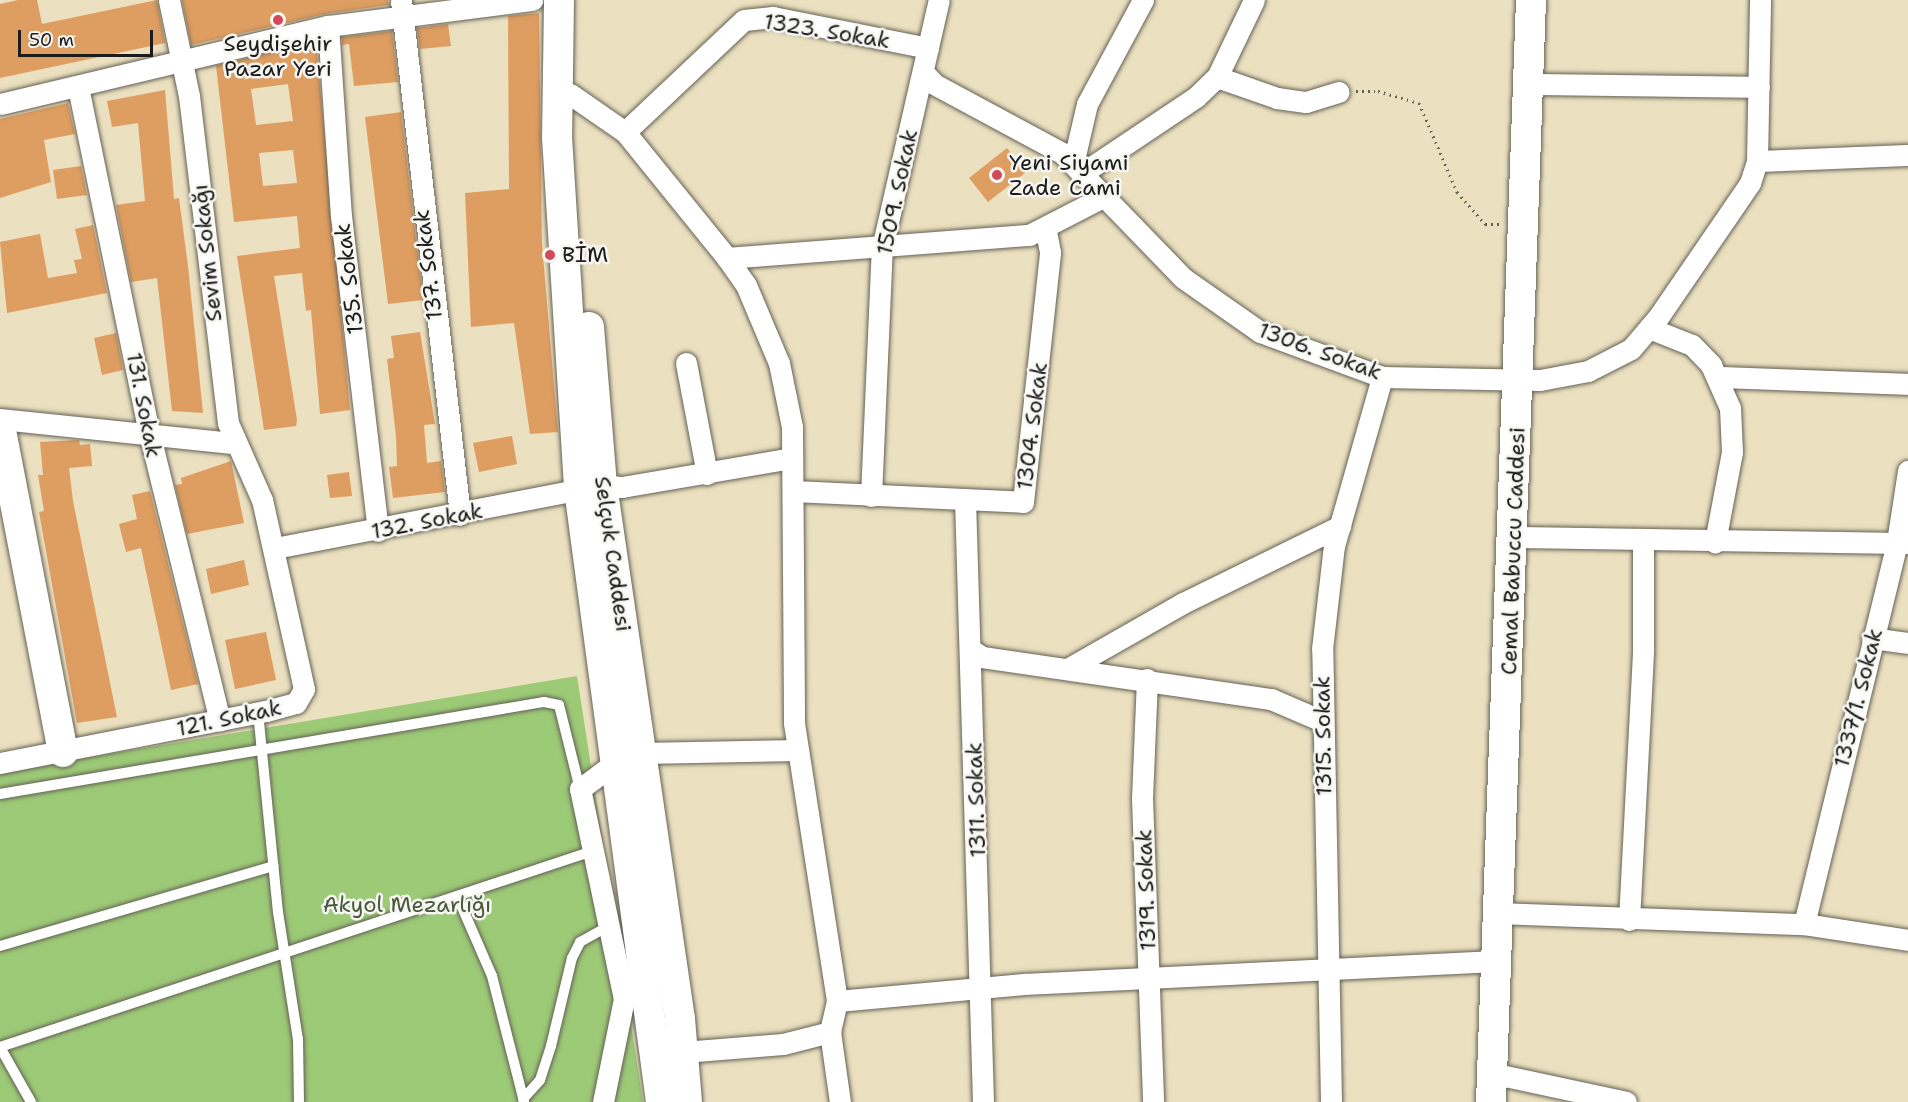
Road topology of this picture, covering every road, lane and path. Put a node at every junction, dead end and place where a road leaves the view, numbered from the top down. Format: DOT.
graph roads {
  1 [pos="169,0"];
  2 [pos="939,0"];
  3 [pos="1143,0"];
  4 [pos="1254,0"];
  5 [pos="1531,0"];
  6 [pos="1760,0"];
  7 [pos="550,1"];
  8 [pos="402,7"];
  9 [pos="328,26"];
  10 [pos="928,48"];
  11 [pos="180,63"];
  12 [pos="923,72"];
  13 [pos="1216,77"];
  14 [pos="1528,84"];
  15 [pos="78,87"];
  16 [pos="1759,87"];
  17 [pos="1339,92"];
  18 [pos="570,94"];
  19 [pos="0,104"];
  20 [pos="625,132"];
  21 [pos="1908,155"];
  22 [pos="1758,161"];
  23 [pos="1077,169"];
  24 [pos="1103,198"];
  25 [pos="1524,224"];
  26 [pos="1045,227"];
  27 [pos="882,248"];
  28 [pos="727,258"];
  29 [pos="1648,328"];
  30 [pos="686,363"];
  31 [pos="1382,377"];
  32 [pos="1718,377"];
  33 [pos="1520,379"];
  34 [pos="1908,384"];
  35 [pos="0,419"];
  36 [pos="0,425"];
  37 [pos="148,432"];
  38 [pos="234,443"];
  39 [pos="792,458"];
  40 [pos="1908,471"];
  41 [pos="707,474"];
  42 [pos="591,487"];
  43 [pos="793,491"];
  44 [pos="871,496"];
  45 [pos="965,499"];
  46 [pos="460,515"];
  47 [pos="1341,526"];
  48 [pos="378,531"];
  49 [pos="1514,537"];
  50 [pos="1643,541"];
  51 [pos="1715,542"];
  52 [pos="1903,543"];
  53 [pos="274,548"];
  54 [pos="1872,638"];
  55 [pos="1908,643"];
  56 [pos="970,649"];
  57 [pos="1069,668"];
  58 [pos="1147,679"];
  59 [pos="258,712"];
  60 [pos="220,720"];
  61 [pos="1322,721"];
  62 [pos="264,749"];
  63 [pos="797,750"];
  64 [pos="63,752"];
  65 [pos="629,758"];
  66 [pos="0,763"];
  67 [pos="580,789"];
  68 [pos="0,794"];
  69 [pos="593,851"];
  70 [pos="274,866"];
  71 [pos="458,898"];
  72 [pos="1497,913"];
  73 [pos="1629,921"];
  74 [pos="1804,924"];
  75 [pos="609,926"];
  76 [pos="1908,940"];
  77 [pos="0,946"];
  78 [pos="284,956"];
  79 [pos="1495,961"];
  80 [pos="1331,968"];
  81 [pos="1149,979"];
  82 [pos="980,988"];
  83 [pos="837,1001"];
  84 [pos="830,1032"];
  85 [pos="0,1047"];
  86 [pos="683,1052"];
  87 [pos="1491,1088"];
  88 [pos="523,1101"];
  89 [pos="31,1102"];
  90 [pos="299,1102"];
  91 [pos="603,1102"];
  92 [pos="662,1102"];
  93 [pos="687,1102"];
  94 [pos="840,1102"];
  95 [pos="983,1102"];
  96 [pos="1153,1102"];
  97 [pos="1331,1102"];
  98 [pos="1626,1102"];
  1 -- 11 [label="street, Sevim Sokağı"];
  2 -- 10 [label="street, 1509. Sokak"];
  3 -- 23 [label="street"];
  4 -- 13 [label="street"];
  5 -- 14 [label="main road, Cemal Babuccu Caddesi"];
  6 -- 16 [label="street"];
  7 -- 8 [label="street"];
  7 -- 18 [label="main road, Selçuk Caddesi"];
  7 -- 42 [label="main road"];
  8 -- 9 [label="street"];
  8 -- 46 [label="street, 137. Sokak"];
  9 -- 11 [label="street"];
  9 -- 48 [label="street, 135. Sokak"];
  10 -- 12 [label="street, 1509. Sokak"];
  10 -- 20 [label="street, 1323. Sokak"];
  11 -- 15 [label="street"];
  11 -- 38 [label="street, Sevim Sokağı"];
  12 -- 23 [label="street, 1306. Sokak"];
  12 -- 27 [label="street, 1509. Sokak"];
  13 -- 17 [label="street"];
  13 -- 23 [label="street"];
  14 -- 16 [label="street"];
  14 -- 25 [label="main road, Cemal Babuccu Caddesi"];
  15 -- 19 [label="street"];
  15 -- 37 [label="street, 131. Sokak"];
  16 -- 22 [label="street"];
  17 -- 25 [label="path"];
  18 -- 20 [label="street"];
  18 -- 42 [label="main road, Selçuk Caddesi"];
  20 -- 28 [label="street"];
  21 -- 22 [label="street"];
  22 -- 29 [label="street, 1306. Sokak"];
  23 -- 24 [label="street, 1306. Sokak"];
  24 -- 26 [label="street"];
  24 -- 31 [label="street, 1306. Sokak"];
  25 -- 33 [label="main road, Cemal Babuccu Caddesi"];
  26 -- 27 [label="street"];
  26 -- 45 [label="street, 1304. Sokak"];
  27 -- 28 [label="street"];
  27 -- 44 [label="street, 1509. Sokak"];
  28 -- 39 [label="street"];
  29 -- 32 [label="street"];
  29 -- 33 [label="street, 1306. Sokak"];
  30 -- 41 [label="street"];
  31 -- 33 [label="street, 1306. Sokak"];
  31 -- 47 [label="street, 1315. Sokak"];
  32 -- 34 [label="street"];
  32 -- 51 [label="street"];
  33 -- 49 [label="main road, Cemal Babuccu Caddesi"];
  35 -- 37 [label="street"];
  36 -- 64 [label="main road"];
  37 -- 38 [label="street"];
  37 -- 60 [label="street, 131. Sokak"];
  38 -- 53 [label="street, 121. Sokak"];
  39 -- 41 [label="street, 132. Sokak"];
  39 -- 43 [label="street"];
  40 -- 52 [label="street, 1337/1. Sokak"];
  41 -- 42 [label="street, 132. Sokak"];
  42 -- 46 [label="street, 132. Sokak"];
  42 -- 65 [label="main road"];
  43 -- 44 [label="street, 1304. Sokak"];
  43 -- 63 [label="street"];
  44 -- 45 [label="street, 1304. Sokak"];
  45 -- 56 [label="street, 1311. Sokak"];
  46 -- 48 [label="street, 132. Sokak"];
  47 -- 57 [label="street"];
  47 -- 61 [label="street, 1315. Sokak"];
  48 -- 53 [label="street, 132. Sokak"];
  49 -- 50 [label="street"];
  49 -- 72 [label="main road, Cemal Babuccu Caddesi"];
  50 -- 51 [label="street"];
  50 -- 73 [label="street"];
  51 -- 52 [label="street"];
  52 -- 54 [label="street, 1337/1. Sokak"];
  53 -- 59 [label="street, 121. Sokak"];
  54 -- 55 [label="street"];
  54 -- 74 [label="street, 1337/1. Sokak"];
  56 -- 57 [label="street"];
  56 -- 82 [label="street, 1311. Sokak"];
  57 -- 58 [label="street"];
  58 -- 61 [label="street"];
  58 -- 81 [label="street, 1319. Sokak"];
  59 -- 60 [label="street, 121. Sokak"];
  59 -- 62 [label="lane"];
  60 -- 64 [label="street, 121. Sokak"];
  61 -- 80 [label="street, 1315. Sokak"];
  62 -- 67 [label="lane"];
  62 -- 68 [label="lane"];
  62 -- 70 [label="lane"];
  63 -- 65 [label="street"];
  63 -- 83 [label="street"];
  64 -- 66 [label="street, 121. Sokak"];
  65 -- 67 [label="street"];
  65 -- 86 [label="main road"];
  65 -- 92 [label="main road"];
  67 -- 69 [label="street"];
  69 -- 71 [label="lane"];
  69 -- 75 [label="street"];
  70 -- 77 [label="lane"];
  70 -- 78 [label="lane"];
  71 -- 78 [label="lane"];
  71 -- 88 [label="lane"];
  72 -- 73 [label="street"];
  72 -- 79 [label="main road, Cemal Babuccu Caddesi"];
  73 -- 74 [label="street"];
  74 -- 76 [label="street"];
  75 -- 88 [label="lane"];
  75 -- 91 [label="street"];
  78 -- 85 [label="lane"];
  78 -- 90 [label="lane"];
  79 -- 80 [label="street"];
  79 -- 87 [label="main road, Cemal Babuccu Caddesi"];
  80 -- 81 [label="street"];
  80 -- 97 [label="street, 1315. Sokak"];
  81 -- 82 [label="street"];
  81 -- 96 [label="street, 1319. Sokak"];
  82 -- 83 [label="street"];
  82 -- 95 [label="street, 1311. Sokak"];
  83 -- 84 [label="street"];
  84 -- 86 [label="street"];
  84 -- 94 [label="street"];
  85 -- 89 [label="lane"];
  86 -- 93 [label="main road"];
  87 -- 98 [label="street"];
}
